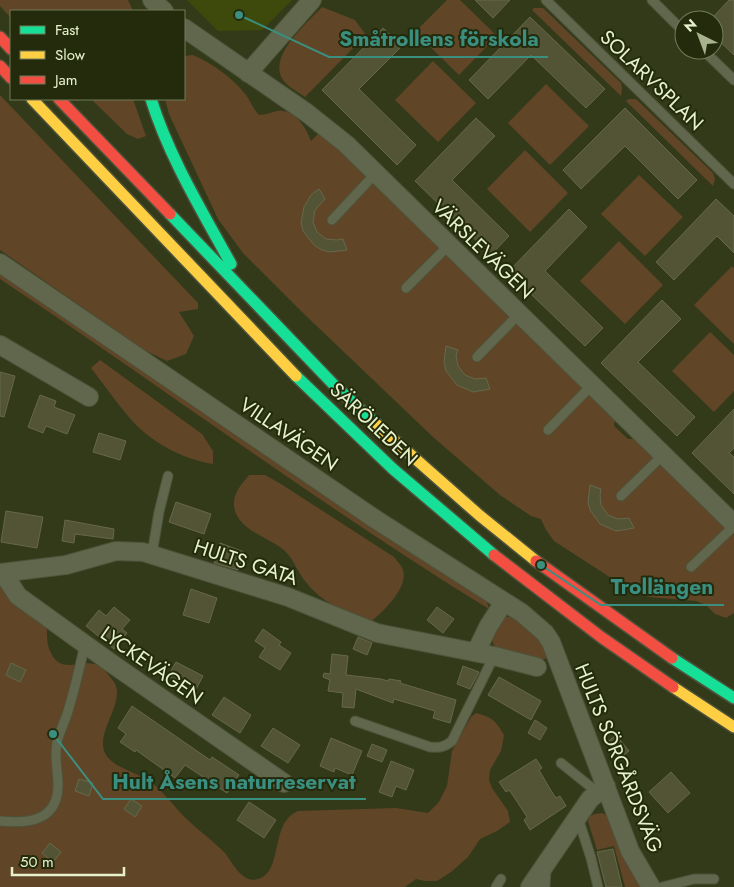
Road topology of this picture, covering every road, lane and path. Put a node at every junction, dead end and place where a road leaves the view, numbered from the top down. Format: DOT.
graph roads {
  1 [pos="152,0"];
  2 [pos="312,0"];
  3 [pos="546,0"];
  4 [pos="652,0"];
  5 [pos="163,10"];
  6 [pos="674,22"];
  7 [pos="185,29"];
  8 [pos="0,37"];
  9 [pos="10,48"];
  10 [pos="713,60"];
  11 [pos="0,66"];
  12 [pos="248,73"];
  13 [pos="10,77"];
  14 [pos="734,80"];
  15 [pos="33,100"];
  16 [pos="60,100"];
  17 [pos="151,100"];
  18 [pos="375,174"];
  19 [pos="734,184"];
  20 [pos="332,220"];
  21 [pos="449,246"];
  22 [pos="0,263"];
  23 [pos="406,288"];
  24 [pos="253,302"];
  25 [pos="519,314"];
  26 [pos="0,346"];
  27 [pos="477,358"];
  28 [pos="592,385"];
  29 [pos="89,397"];
  30 [pos="548,430"];
  31 [pos="663,455"];
  32 [pos="168,476"];
  33 [pos="621,496"];
  34 [pos="734,525"];
  35 [pos="152,554"];
  36 [pos="691,567"];
  37 [pos="1,573"];
  38 [pos="504,602"];
  39 [pos="551,642"];
  40 [pos="85,644"];
  41 [pos="476,652"];
  42 [pos="494,656"];
  43 [pos="537,667"];
  44 [pos="734,698"];
  45 [pos="355,721"];
  46 [pos="734,727"];
  47 [pos="561,763"];
  48 [pos="284,783"];
  49 [pos="601,789"];
  50 [pos="578,817"];
  51 [pos="0,821"];
  52 [pos="546,864"];
  53 [pos="502,879"];
  54 [pos="714,879"];
  55 [pos="496,887"];
  56 [pos="530,887"];
  57 [pos="545,887"];
  58 [pos="598,887"];
  59 [pos="651,887"];
  60 [pos="662,887"];
  1 -- 5 [label="street"];
  2 -- 12 [label="street"];
  3 -- 19 [label="lane, SOLARVSPLAN"];
  4 -- 6 [label="lane"];
  7 -- 12 [label="street, VÄRSLEVÄGEN"];
  8 -- 9 [label="main road"];
  10 -- 14 [label="lane"];
  11 -- 13 [label="main road"];
  12 -- 18 [label="street, VÄRSLEVÄGEN"];
  15 -- 46 [label="main road, SÄRÖLEDEN"];
  16 -- 24 [label="main road, SÄRÖLEDEN"];
  17 -- 24 [label="main road"];
  18 -- 20 [label="lane"];
  18 -- 21 [label="street, VÄRSLEVÄGEN"];
  21 -- 23 [label="lane"];
  21 -- 25 [label="street, VÄRSLEVÄGEN"];
  22 -- 38 [label="street, VILLAVÄGEN"];
  24 -- 44 [label="main road, SÄRÖLEDEN"];
  25 -- 27 [label="lane"];
  25 -- 28 [label="street, VÄRSLEVÄGEN"];
  26 -- 29 [label="street"];
  28 -- 30 [label="lane"];
  28 -- 31 [label="street, VÄRSLEVÄGEN"];
  31 -- 33 [label="lane"];
  31 -- 34 [label="street, VÄRSLEVÄGEN"];
  32 -- 35 [label="lane"];
  34 -- 36 [label="lane"];
  35 -- 37 [label="street, HULTS GATA"];
  35 -- 41 [label="street, HULTS GATA"];
  37 -- 40 [label="street, LYCKEVÄGEN"];
  38 -- 39 [label="street, VILLAVÄGEN"];
  38 -- 41 [label="street"];
  39 -- 49 [label="street, HULTS SÖRGÅRDSVÄG"];
  40 -- 48 [label="street, LYCKEVÄGEN"];
  40 -- 51 [label="lane"];
  41 -- 42 [label="street, HULTS GATA"];
  42 -- 43 [label="street, HULTS GATA"];
  42 -- 45 [label="lane"];
  47 -- 49 [label="lane"];
  49 -- 50 [label="street"];
  49 -- 59 [label="street, HULTS SÖRGÅRDSVÄG"];
  50 -- 52 [label="street"];
  50 -- 58 [label="lane"];
  52 -- 56 [label="street"];
  52 -- 57 [label="lane"];
  53 -- 55 [label="lane"];
  54 -- 60 [label="lane"];
}
